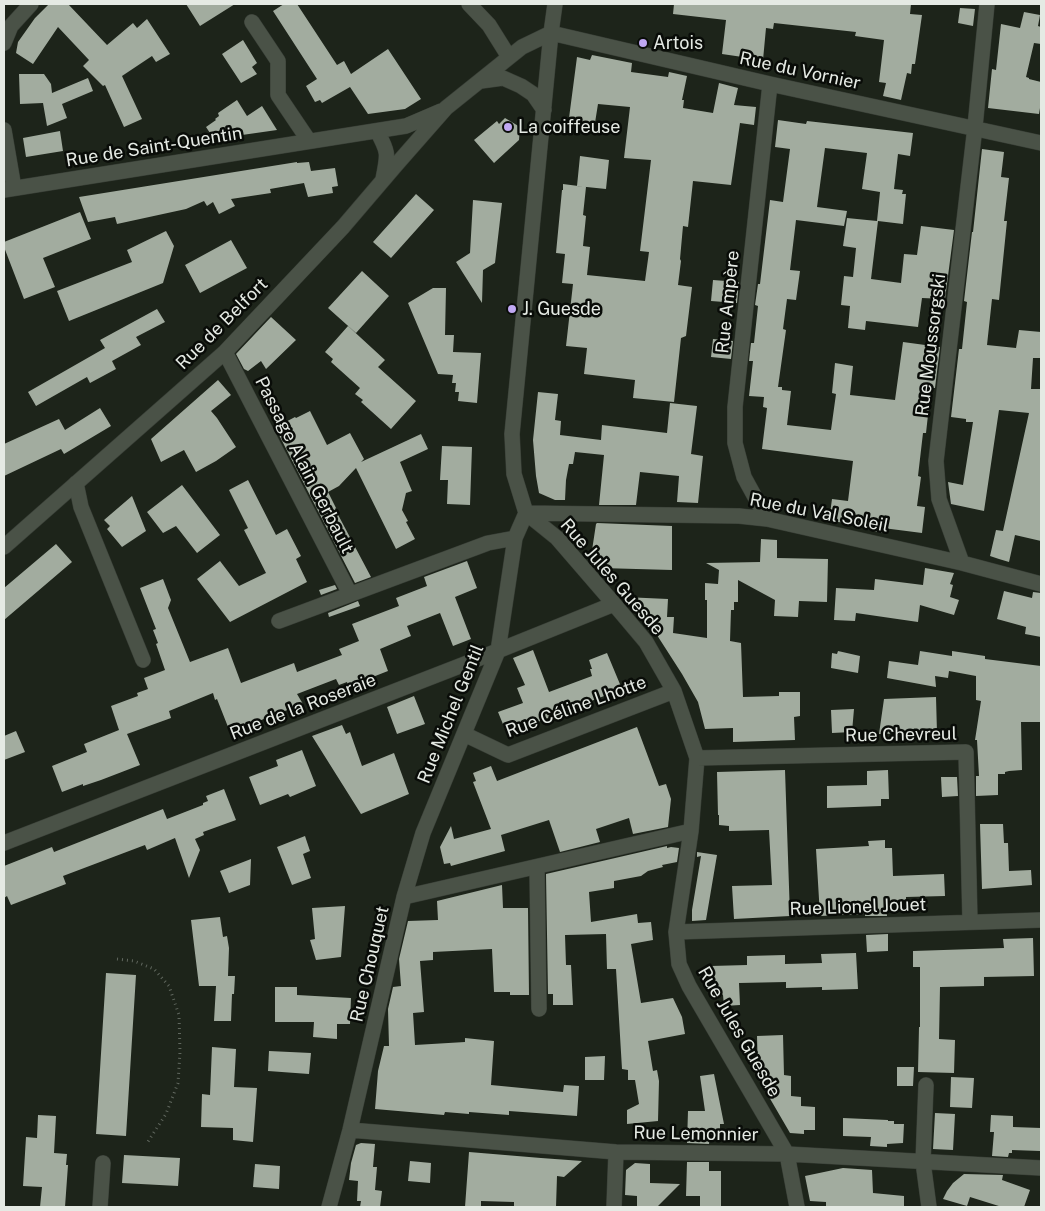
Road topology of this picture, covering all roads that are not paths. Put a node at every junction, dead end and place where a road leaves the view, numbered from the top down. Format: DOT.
graph roads {
  1 [pos="31,4"];
  2 [pos="468,4"];
  3 [pos="555,4"];
  4 [pos="987,4"];
  5 [pos="252,22"];
  6 [pos="551,33"];
  7 [pos="4,43"];
  8 [pos="509,57"];
  9 [pos="480,81"];
  10 [pos="770,84"];
  11 [pos="446,108"];
  12 [pos="544,110"];
  13 [pos="975,128"];
  14 [pos="4,130"];
  15 [pos="377,131"];
  16 [pos="309,141"];
  17 [pos="1041,143"];
  18 [pos="383,180"];
  19 [pos="9,189"];
  20 [pos="225,352"];
  21 [pos="76,483"];
  22 [pos="526,513"];
  23 [pos="767,519"];
  24 [pos="515,538"];
  25 [pos="4,547"];
  26 [pos="962,563"];
  27 [pos="1041,584"];
  28 [pos="350,594"];
  29 [pos="614,604"];
  30 [pos="279,621"];
  31 [pos="498,651"];
  32 [pos="144,660"];
  33 [pos="674,691"];
  34 [pos="464,734"];
  35 [pos="697,758"];
  36 [pos="691,832"];
  37 [pos="4,843"];
  38 [pos="537,867"];
  39 [pos="404,897"];
  40 [pos="1041,920"];
  41 [pos="970,922"];
  42 [pos="676,932"];
  43 [pos="539,1009"];
  44 [pos="926,1085"];
  45 [pos="350,1130"];
  46 [pos="616,1152"];
  47 [pos="787,1154"];
  48 [pos="923,1162"];
  49 [pos="103,1163"];
  50 [pos="1041,1168"];
  51 [pos="100,1207"];
  52 [pos="329,1207"];
  53 [pos="614,1207"];
  54 [pos="797,1207"];
  55 [pos="929,1207"];
  1 -- 7 [label="street"];
  2 -- 8 [label="street"];
  3 -- 6 [label="street"];
  4 -- 13 [label="street, Rue Moussorgski"];
  5 -- 16 [label="street"];
  6 -- 8 [label="street, Rue de Belfort"];
  6 -- 10 [label="street, Rue du Vornier"];
  6 -- 12 [label="street"];
  8 -- 9 [label="street, Rue de Belfort"];
  9 -- 11 [label="street, Rue de Belfort"];
  9 -- 12 [label="street"];
  10 -- 13 [label="street, Rue du Vornier"];
  10 -- 23 [label="street, Rue Ampère"];
  11 -- 15 [label="street, Rue de Saint-Quentin"];
  11 -- 18 [label="street, Rue de Belfort"];
  12 -- 22 [label="street"];
  13 -- 17 [label="street, Rue du Vornier"];
  13 -- 26 [label="street, Rue Moussorgski"];
  14 -- 19 [label="street"];
  15 -- 16 [label="street, Rue de Saint-Quentin"];
  15 -- 18 [label="street"];
  16 -- 19 [label="street, Rue de Saint-Quentin"];
  18 -- 20 [label="street, Rue de Belfort"];
  20 -- 21 [label="street, Rue de Belfort"];
  20 -- 28 [label="street, Passage Alain Gerbault"];
  21 -- 25 [label="street, Rue de Belfort"];
  21 -- 32 [label="street"];
  22 -- 23 [label="street, Rue du Val Soleil"];
  22 -- 24 [label="street, Rue Michel Gentil"];
  22 -- 29 [label="street, Rue Jules Guesde"];
  23 -- 26 [label="street, Rue du Val Soleil"];
  24 -- 28 [label="street"];
  24 -- 31 [label="street, Rue Michel Gentil"];
  26 -- 27 [label="street, Rue du Val Soleil"];
  28 -- 30 [label="street"];
  29 -- 31 [label="street, Rue de la Roseraie"];
  29 -- 33 [label="street, Rue Jules Guesde"];
  31 -- 34 [label="street, Rue Michel Gentil"];
  31 -- 37 [label="street, Rue de la Roseraie"];
  33 -- 34 [label="street, Rue Céline Lhotte"];
  33 -- 35 [label="street, Rue Jules Guesde"];
  34 -- 39 [label="street, Rue Michel Gentil"];
  35 -- 36 [label="street, Rue Jules Guesde"];
  35 -- 41 [label="street, Rue Chevreul"];
  36 -- 38 [label="street, Rue Chouquet"];
  36 -- 42 [label="street, Rue Jules Guesde"];
  38 -- 39 [label="street, Rue Chouquet"];
  38 -- 43 [label="street"];
  39 -- 45 [label="street, Rue Chouquet"];
  40 -- 41 [label="street, Rue Lionel Jouet"];
  41 -- 42 [label="street, Rue Lionel Jouet"];
  42 -- 47 [label="street, Rue Jules Guesde"];
  44 -- 48 [label="street"];
  45 -- 46 [label="street, Rue Lemonnier"];
  45 -- 52 [label="street, Rue Chouquet"];
  46 -- 47 [label="street, Rue Lemonnier"];
  46 -- 53 [label="street"];
  47 -- 48 [label="street, Rue Lemonnier"];
  47 -- 54 [label="street, Rue Jules Guesde"];
  48 -- 50 [label="street, Rue Lemonnier"];
  48 -- 55 [label="street"];
  49 -- 51 [label="street"];
}
